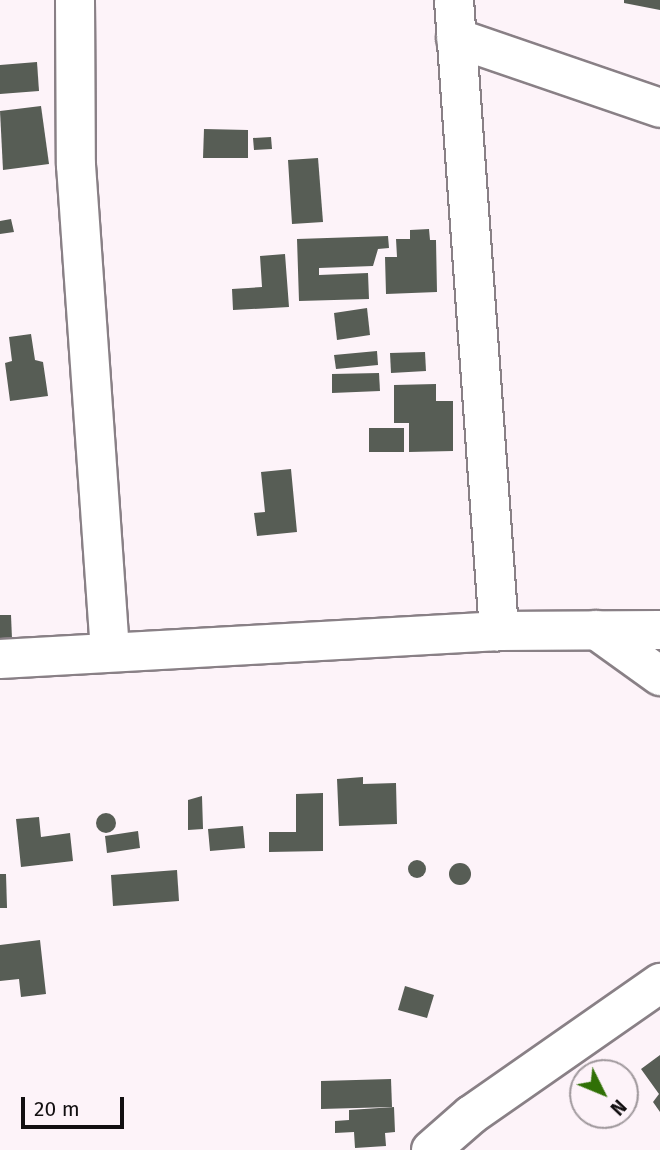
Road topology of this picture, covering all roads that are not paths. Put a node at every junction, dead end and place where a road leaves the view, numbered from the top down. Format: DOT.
graph roads {
  1 [pos="75,0"];
  2 [pos="454,0"];
  3 [pos="456,38"];
  4 [pos="660,108"];
  5 [pos="656,627"];
  6 [pos="596,630"];
  7 [pos="499,631"];
  8 [pos="110,650"];
  9 [pos="0,659"];
  10 [pos="660,676"];
  11 [pos="660,982"];
  12 [pos="430,1150"];
  1 -- 8 [label="street"];
  2 -- 3 [label="street"];
  3 -- 4 [label="street"];
  3 -- 7 [label="street"];
  5 -- 6 [label="street"];
  6 -- 7 [label="street"];
  6 -- 10 [label="street"];
  7 -- 8 [label="street"];
  8 -- 9 [label="street"];
  11 -- 12 [label="street"];
}
